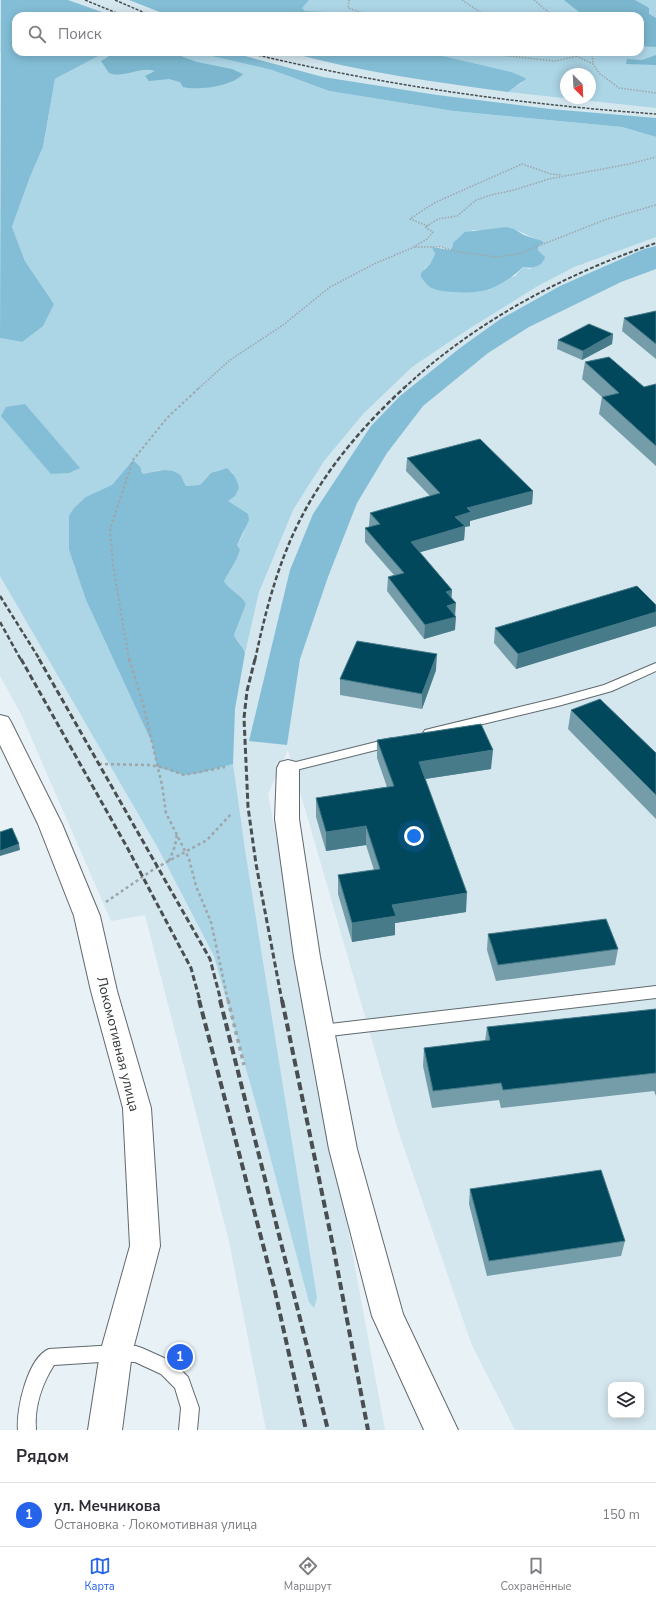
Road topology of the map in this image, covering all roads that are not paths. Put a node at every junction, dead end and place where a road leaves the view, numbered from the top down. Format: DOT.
graph roads {
  1 [pos="656,667"];
  2 [pos="0,722"];
  3 [pos="419,736"];
  4 [pos="404,740"];
  5 [pos="288,768"];
  6 [pos="656,992"];
  7 [pos="321,1031"];
  8 [pos="116,1353"];
  9 [pos="27,1430"];
  10 [pos="105,1430"];
  11 [pos="188,1430"];
  12 [pos="441,1430"];
  1 -- 3 [label="lane"];
  2 -- 8 [label="street, Локомотивная улица"];
  4 -- 5 [label="lane"];
  5 -- 7 [label="street"];
  6 -- 7 [label="lane"];
  7 -- 12 [label="street"];
  8 -- 9 [label="lane"];
  8 -- 10 [label="street, Локомотивная улица"];
  8 -- 11 [label="lane"];
}
